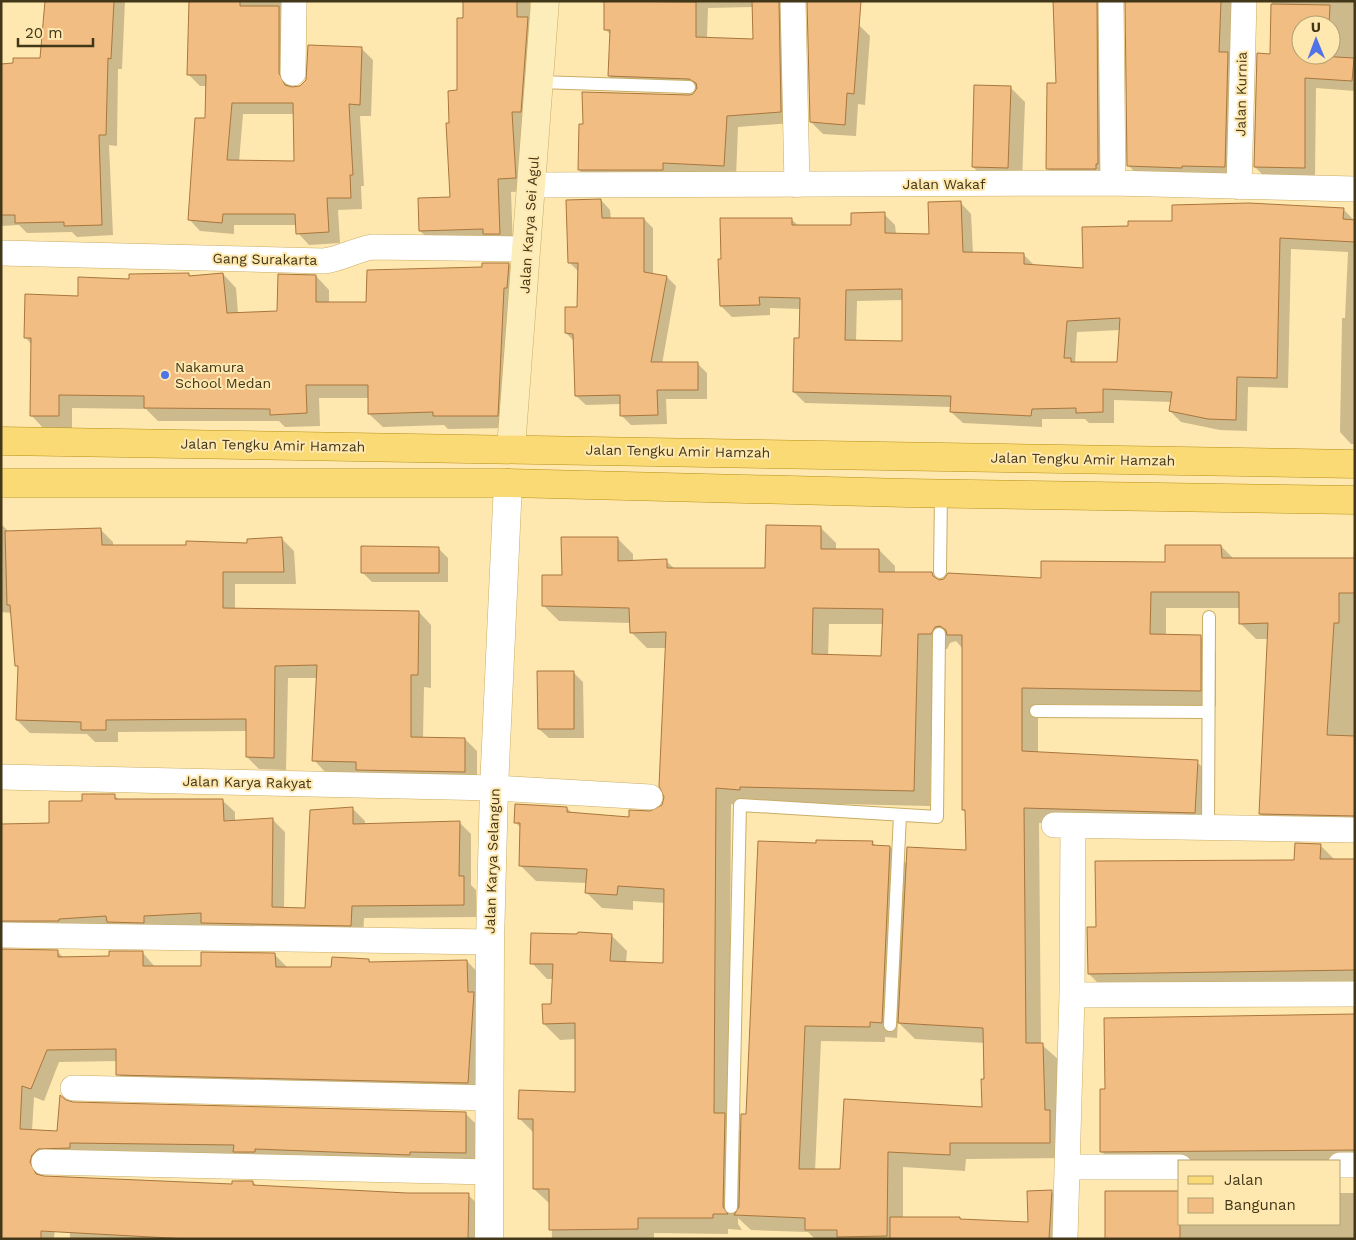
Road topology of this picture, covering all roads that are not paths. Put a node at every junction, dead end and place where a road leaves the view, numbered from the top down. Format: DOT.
graph roads {
  1 [pos="294,1"];
  2 [pos="545,1"];
  3 [pos="793,1"];
  4 [pos="1111,1"];
  5 [pos="1244,1"];
  6 [pos="293,73"];
  7 [pos="539,82"];
  8 [pos="689,87"];
  9 [pos="1113,183"];
  10 [pos="532,185"];
  11 [pos="797,185"];
  12 [pos="1239,187"];
  13 [pos="1355,189"];
  14 [pos="527,249"];
  15 [pos="1,253"];
  16 [pos="1,441"];
  17 [pos="511,448"];
  18 [pos="1267,462"];
  19 [pos="1355,464"];
  20 [pos="1,482"];
  21 [pos="508,483"];
  22 [pos="941,494"];
  23 [pos="1266,498"];
  24 [pos="1355,500"];
  25 [pos="940,572"];
  26 [pos="1209,617"];
  27 [pos="939,634"];
  28 [pos="1036,711"];
  29 [pos="1208,712"];
  30 [pos="1,777"];
  31 [pos="494,788"];
  32 [pos="650,796"];
  33 [pos="900,815"];
  34 [pos="1208,828"];
  35 [pos="1355,830"];
  36 [pos="1,935"];
  37 [pos="490,942"];
  38 [pos="1355,994"];
  39 [pos="1072,995"];
  40 [pos="890,1025"];
  41 [pos="73,1088"];
  42 [pos="490,1098"];
  43 [pos="44,1162"];
  44 [pos="1341,1165"];
  45 [pos="1355,1165"];
  46 [pos="1178,1167"];
  47 [pos="1068,1168"];
  48 [pos="490,1172"];
  49 [pos="731,1207"];
  50 [pos="489,1239"];
  51 [pos="1065,1239"];
  1 -- 6 [label="street"];
  2 -- 7 [label="main road, Jalan Karya Sei Agul"];
  3 -- 11 [label="street"];
  4 -- 9 [label="street"];
  5 -- 12 [label="street, Jalan Kurnia"];
  7 -- 8 [label="lane"];
  7 -- 10 [label="main road, Jalan Karya Sei Agul"];
  9 -- 11 [label="street, Jalan Wakaf"];
  9 -- 12 [label="street, Jalan Wakaf"];
  10 -- 11 [label="street, Jalan Wakaf"];
  10 -- 14 [label="main road, Jalan Karya Sei Agul"];
  12 -- 13 [label="street, Jalan Wakaf"];
  14 -- 15 [label="street, Gang Surakarta"];
  14 -- 17 [label="main road, Jalan Karya Sei Agul"];
  16 -- 17 [label="main road, Jalan Tengku Amir Hamzah"];
  17 -- 18 [label="main road, Jalan Tengku Amir Hamzah"];
  18 -- 19 [label="main road, Jalan Tengku Amir Hamzah"];
  18 -- 23 [label="main road"];
  20 -- 21 [label="main road"];
  21 -- 22 [label="main road"];
  21 -- 31 [label="street, Jalan Karya Selangun"];
  22 -- 23 [label="main road"];
  22 -- 25 [label="lane"];
  23 -- 24 [label="main road"];
  26 -- 29 [label="lane"];
  27 -- 33 [label="lane"];
  28 -- 29 [label="lane"];
  29 -- 34 [label="lane"];
  30 -- 31 [label="street, Jalan Karya Rakyat"];
  31 -- 32 [label="street, Jalan Karya Rakyat"];
  31 -- 37 [label="street, Jalan Karya Selangun"];
  33 -- 40 [label="lane"];
  33 -- 49 [label="lane"];
  34 -- 35 [label="street"];
  34 -- 39 [label="street"];
  36 -- 37 [label="street"];
  37 -- 42 [label="street, Jalan Karya Selangun"];
  38 -- 39 [label="street"];
  39 -- 47 [label="street"];
  41 -- 42 [label="street"];
  42 -- 48 [label="street, Jalan Karya Selangun"];
  43 -- 48 [label="street"];
  44 -- 45 [label="street"];
  46 -- 47 [label="street"];
  47 -- 51 [label="street"];
  48 -- 50 [label="street, Jalan Karya Selangun"];
}
